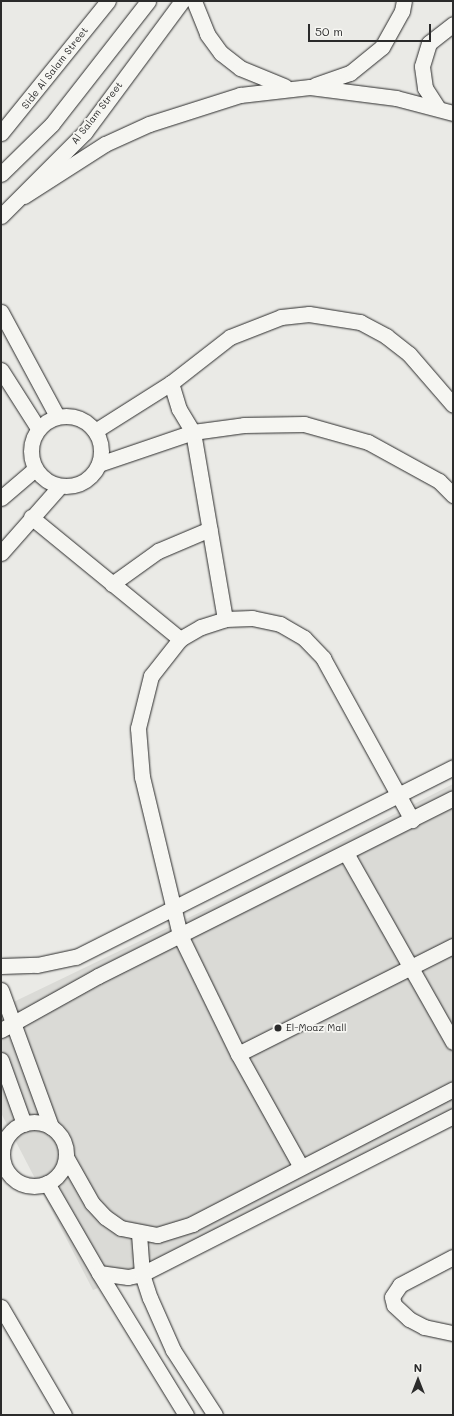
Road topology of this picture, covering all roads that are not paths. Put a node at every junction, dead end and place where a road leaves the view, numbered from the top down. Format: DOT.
graph roads {
  1 [pos="108,1"];
  2 [pos="148,1"];
  3 [pos="182,1"];
  4 [pos="194,1"];
  5 [pos="404,1"];
  6 [pos="453,24"];
  7 [pos="287,87"];
  8 [pos="310,87"];
  9 [pos="438,108"];
  10 [pos="453,113"];
  11 [pos="1,133"];
  12 [pos="1,174"];
  13 [pos="24,196"];
  14 [pos="2,218"];
  15 [pos="1,312"];
  16 [pos="1,370"];
  17 [pos="171,383"];
  18 [pos="453,405"];
  19 [pos="56,416"];
  20 [pos="38,428"];
  21 [pos="95,431"];
  22 [pos="193,432"];
  23 [pos="99,464"];
  24 [pos="35,469"];
  25 [pos="446,480"];
  26 [pos="60,486"];
  27 [pos="453,495"];
  28 [pos="1,498"];
  29 [pos="31,517"];
  30 [pos="210,529"];
  31 [pos="1,552"];
  32 [pos="112,584"];
  33 [pos="225,619"];
  34 [pos="180,639"];
  35 [pos="453,767"];
  36 [pos="400,795"];
  37 [pos="453,798"];
  38 [pos="412,820"];
  39 [pos="346,853"];
  40 [pos="173,908"];
  41 [pos="180,935"];
  42 [pos="453,946"];
  43 [pos="1,966"];
  44 [pos="411,968"];
  45 [pos="1,990"];
  46 [pos="7,1027"];
  47 [pos="453,1042"];
  48 [pos="238,1054"];
  49 [pos="1,1060"];
  50 [pos="453,1088"];
  51 [pos="453,1116"];
  52 [pos="24,1124"];
  53 [pos="51,1127"];
  54 [pos="1,1152"];
  55 [pos="66,1157"];
  56 [pos="301,1167"];
  57 [pos="6,1179"];
  58 [pos="48,1183"];
  59 [pos="139,1234"];
  60 [pos="453,1257"];
  61 [pos="100,1273"];
  62 [pos="142,1274"];
  63 [pos="1,1307"];
  64 [pos="453,1333"];
  65 [pos="189,1376"];
  66 [pos="170,1388"];
  67 [pos="64,1415"];
  68 [pos="186,1415"];
  69 [pos="215,1415"];
  1 -- 11 [label="street, Side Al Salam Street"];
  2 -- 12 [label="street"];
  3 -- 13 [label="street, Al Salam Street"];
  4 -- 7 [label="street"];
  5 -- 8 [label="street"];
  6 -- 9 [label="street"];
  7 -- 8 [label="street"];
  7 -- 13 [label="street"];
  8 -- 9 [label="street"];
  9 -- 10 [label="street"];
  13 -- 14 [label="street, Al Salam Street"];
  15 -- 19 [label="street"];
  16 -- 20 [label="street"];
  17 -- 18 [label="street"];
  17 -- 21 [label="street"];
  17 -- 22 [label="street"];
  19 -- 20 [label="street"];
  19 -- 21 [label="street"];
  20 -- 24 [label="street"];
  21 -- 23 [label="street"];
  22 -- 23 [label="street"];
  22 -- 25 [label="street"];
  22 -- 30 [label="street"];
  23 -- 26 [label="street"];
  24 -- 26 [label="street"];
  24 -- 28 [label="street"];
  25 -- 27 [label="street"];
  26 -- 29 [label="street"];
  29 -- 31 [label="street"];
  29 -- 32 [label="street"];
  30 -- 32 [label="street"];
  30 -- 33 [label="street"];
  32 -- 34 [label="street"];
  33 -- 34 [label="street"];
  33 -- 36 [label="street"];
  34 -- 40 [label="street"];
  35 -- 36 [label="street"];
  36 -- 38 [label="street"];
  36 -- 40 [label="street"];
  37 -- 38 [label="street"];
  38 -- 39 [label="street"];
  39 -- 41 [label="street"];
  39 -- 44 [label="street"];
  40 -- 41 [label="street"];
  40 -- 43 [label="street"];
  41 -- 46 [label="street"];
  41 -- 48 [label="street"];
  42 -- 44 [label="street"];
  44 -- 47 [label="street"];
  44 -- 48 [label="street"];
  45 -- 46 [label="street"];
  46 -- 53 [label="street"];
  48 -- 56 [label="street"];
  49 -- 52 [label="street"];
  50 -- 56 [label="street"];
  51 -- 62 [label="street"];
  52 -- 53 [label="street"];
  52 -- 54 [label="street"];
  53 -- 55 [label="street"];
  54 -- 57 [label="street"];
  55 -- 58 [label="street"];
  55 -- 59 [label="street"];
  56 -- 59 [label="street"];
  57 -- 58 [label="street"];
  58 -- 61 [label="street"];
  59 -- 62 [label="street"];
  60 -- 64 [label="street"];
  61 -- 62 [label="street"];
  61 -- 66 [label="street"];
  62 -- 65 [label="street"];
  63 -- 67 [label="street"];
  65 -- 66 [label="street"];
  65 -- 69 [label="street"];
  66 -- 68 [label="street"];
}
